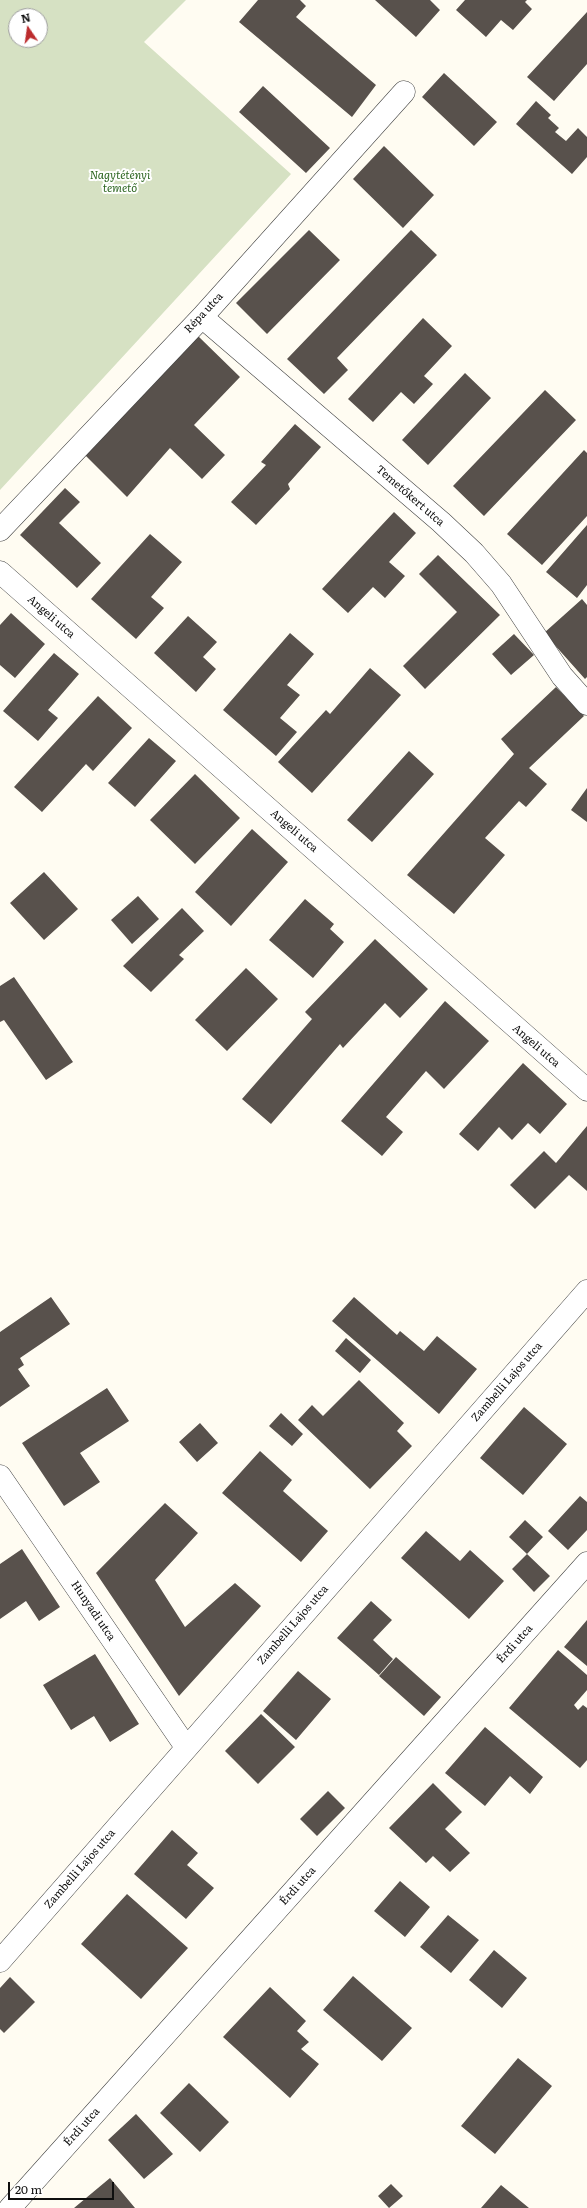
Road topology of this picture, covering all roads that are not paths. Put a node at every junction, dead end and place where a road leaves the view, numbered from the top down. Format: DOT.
graph roads {
  1 [pos="404,92"];
  2 [pos="202,316"];
  3 [pos="0,530"];
  4 [pos="0,572"];
  5 [pos="587,704"];
  6 [pos="587,1090"];
  7 [pos="587,1291"];
  8 [pos="0,1476"];
  9 [pos="587,1563"];
  10 [pos="186,1747"];
  11 [pos="0,1961"];
  12 [pos="10,2208"];
  1 -- 2 [label="street, Répa utca"];
  2 -- 3 [label="street, Répa utca"];
  2 -- 5 [label="street, Temetőkert utca"];
  4 -- 6 [label="street, Angeli utca"];
  7 -- 10 [label="street, Zambelli Lajos utca"];
  8 -- 10 [label="street, Hunyadi utca"];
  9 -- 12 [label="street, Érdi utca"];
  10 -- 11 [label="street, Zambelli Lajos utca"];
}
